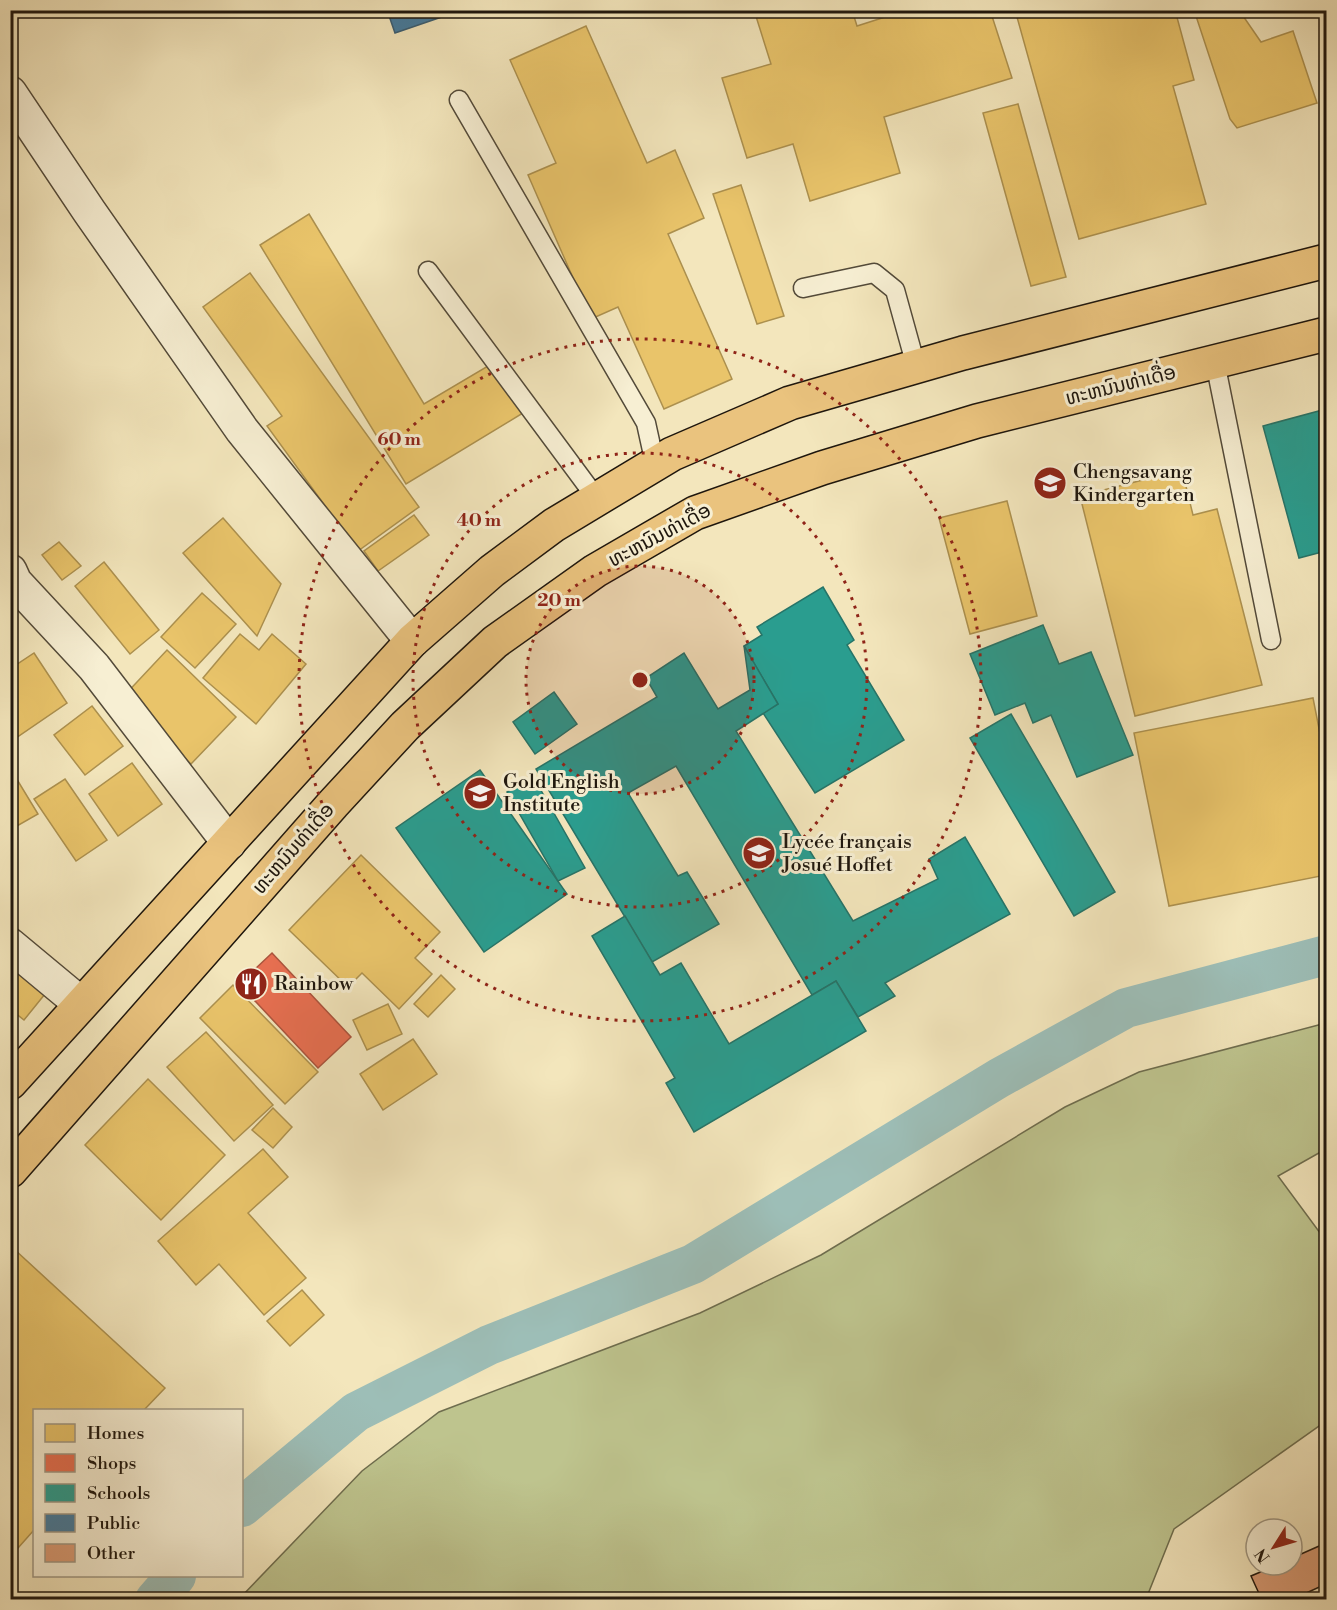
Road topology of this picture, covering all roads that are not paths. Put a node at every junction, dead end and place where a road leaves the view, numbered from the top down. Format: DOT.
graph roads {
  1 [pos="10,93"];
  2 [pos="459,99"];
  3 [pos="1326,261"];
  4 [pos="428,272"];
  5 [pos="803,288"];
  6 [pos="1326,334"];
  7 [pos="1215,362"];
  8 [pos="916,366"];
  9 [pos="655,464"];
  10 [pos="597,499"];
  11 [pos="10,571"];
  12 [pos="412,640"];
  13 [pos="1271,640"];
  14 [pos="229,843"];
  15 [pos="10,945"];
  16 [pos="81,1004"];
  17 [pos="10,1083"];
  18 [pos="10,1170"];
  1 -- 12 [label="street"];
  2 -- 9 [label="lane"];
  3 -- 8 [label="main road"];
  4 -- 10 [label="lane"];
  5 -- 8 [label="lane"];
  6 -- 7 [label="main road, ທະຫນົນທ່າເດື່ອ"];
  7 -- 13 [label="lane"];
  7 -- 18 [label="main road, ທະຫນົນທ່າເດື່ອ"];
  8 -- 9 [label="main road"];
  9 -- 10 [label="main road"];
  10 -- 12 [label="main road"];
  11 -- 14 [label="street"];
  12 -- 14 [label="main road"];
  14 -- 16 [label="main road"];
  15 -- 16 [label="street"];
  16 -- 17 [label="main road"];
}
